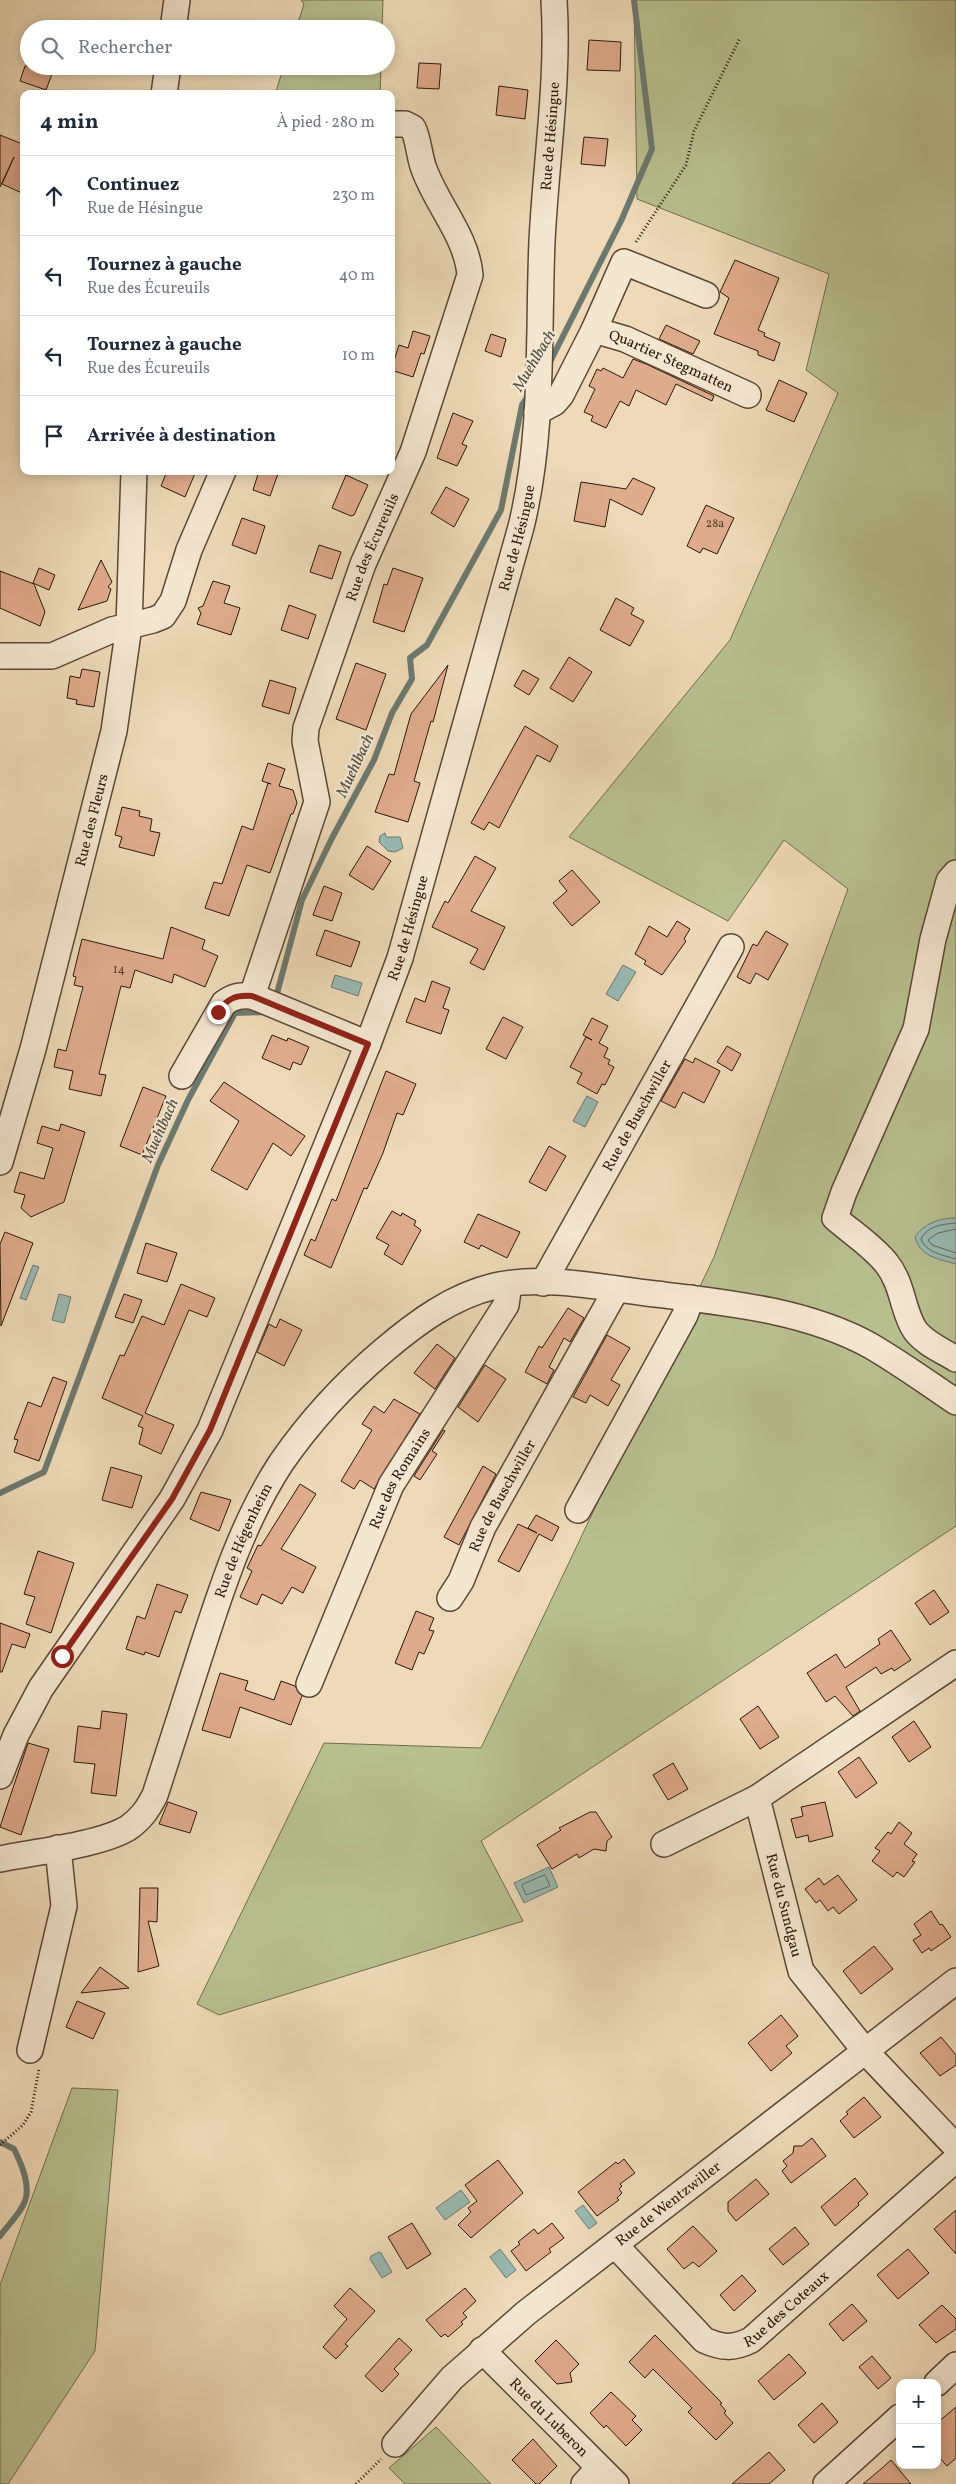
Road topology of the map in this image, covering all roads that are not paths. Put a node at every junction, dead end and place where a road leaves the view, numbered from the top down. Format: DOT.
graph roads {
  1 [pos="176,0"];
  2 [pos="554,0"];
  3 [pos="174,20"];
  4 [pos="167,75"];
  5 [pos="165,90"];
  6 [pos="395,124"];
  7 [pos="706,295"];
  8 [pos="594,330"];
  9 [pos="748,395"];
  10 [pos="537,407"];
  11 [pos="134,475"];
  12 [pos="221,475"];
  13 [pos="129,626"];
  14 [pos="0,656"];
  15 [pos="956,873"];
  16 [pos="731,947"];
  17 [pos="257,998"];
  18 [pos="368,1044"];
  19 [pos="182,1076"];
  20 [pos="0,1162"];
  21 [pos="543,1283"];
  22 [pos="510,1284"];
  23 [pos="616,1290"];
  24 [pos="691,1298"];
  25 [pos="956,1359"];
  26 [pos="956,1402"];
  27 [pos="578,1510"];
  28 [pos="450,1598"];
  29 [pos="956,1663"];
  30 [pos="309,1684"];
  31 [pos="0,1776"];
  32 [pos="757,1798"];
  33 [pos="664,1844"];
  34 [pos="58,1848"];
  35 [pos="0,1859"];
  36 [pos="956,1981"];
  37 [pos="30,2050"];
  38 [pos="866,2052"];
  39 [pos="956,2147"];
  40 [pos="956,2159"];
  41 [pos="615,2245"];
  42 [pos="482,2350"];
  43 [pos="956,2365"];
  44 [pos="941,2379"];
  45 [pos="896,2421"];
  46 [pos="395,2444"];
  47 [pos="600,2479"];
  48 [pos="826,2484"];
  1 -- 3 [label="street"];
  2 -- 10 [label="street, Rue de Hésingue"];
  4 -- 5 [label="street"];
  6 -- 17 [label="street, Rue des Écureuils"];
  7 -- 8 [label="street, Quartier Stegmatten"];
  8 -- 9 [label="street, Quartier Stegmatten"];
  8 -- 10 [label="street, Quartier Stegmatten"];
  10 -- 18 [label="street, Rue de Hésingue"];
  11 -- 13 [label="street, Rue des Fleurs"];
  12 -- 13 [label="street"];
  13 -- 14 [label="street"];
  13 -- 20 [label="street, Rue des Fleurs"];
  15 -- 25 [label="street"];
  16 -- 21 [label="street, Rue de Buschwiller"];
  17 -- 18 [label="street"];
  17 -- 19 [label="street"];
  18 -- 31 [label="street, Rue de Hésingue"];
  21 -- 22 [label="street, Rue de Hégenheim"];
  21 -- 23 [label="street, Rue de Hégenheim"];
  22 -- 30 [label="street, Rue des Romains"];
  22 -- 34 [label="street, Rue de Hégenheim"];
  23 -- 24 [label="street"];
  23 -- 28 [label="street, Rue de Buschwiller"];
  24 -- 26 [label="street"];
  24 -- 27 [label="street"];
  29 -- 32 [label="street"];
  32 -- 33 [label="street"];
  32 -- 38 [label="street, Rue du Sundgau"];
  34 -- 35 [label="street, Rue de Hégenheim"];
  34 -- 37 [label="street"];
  36 -- 38 [label="street, Rue de Wentzwiller"];
  38 -- 39 [label="street, Rue du Sundgau"];
  38 -- 41 [label="street, Rue de Wentzwiller"];
  40 -- 41 [label="street, Rue des Coteaux"];
  41 -- 42 [label="street, Rue de Wentzwiller"];
  42 -- 46 [label="street, Rue de Wentzwiller"];
  42 -- 47 [label="street, Rue du Luberon"];
  43 -- 44 [label="street"];
  45 -- 48 [label="street"];
}
